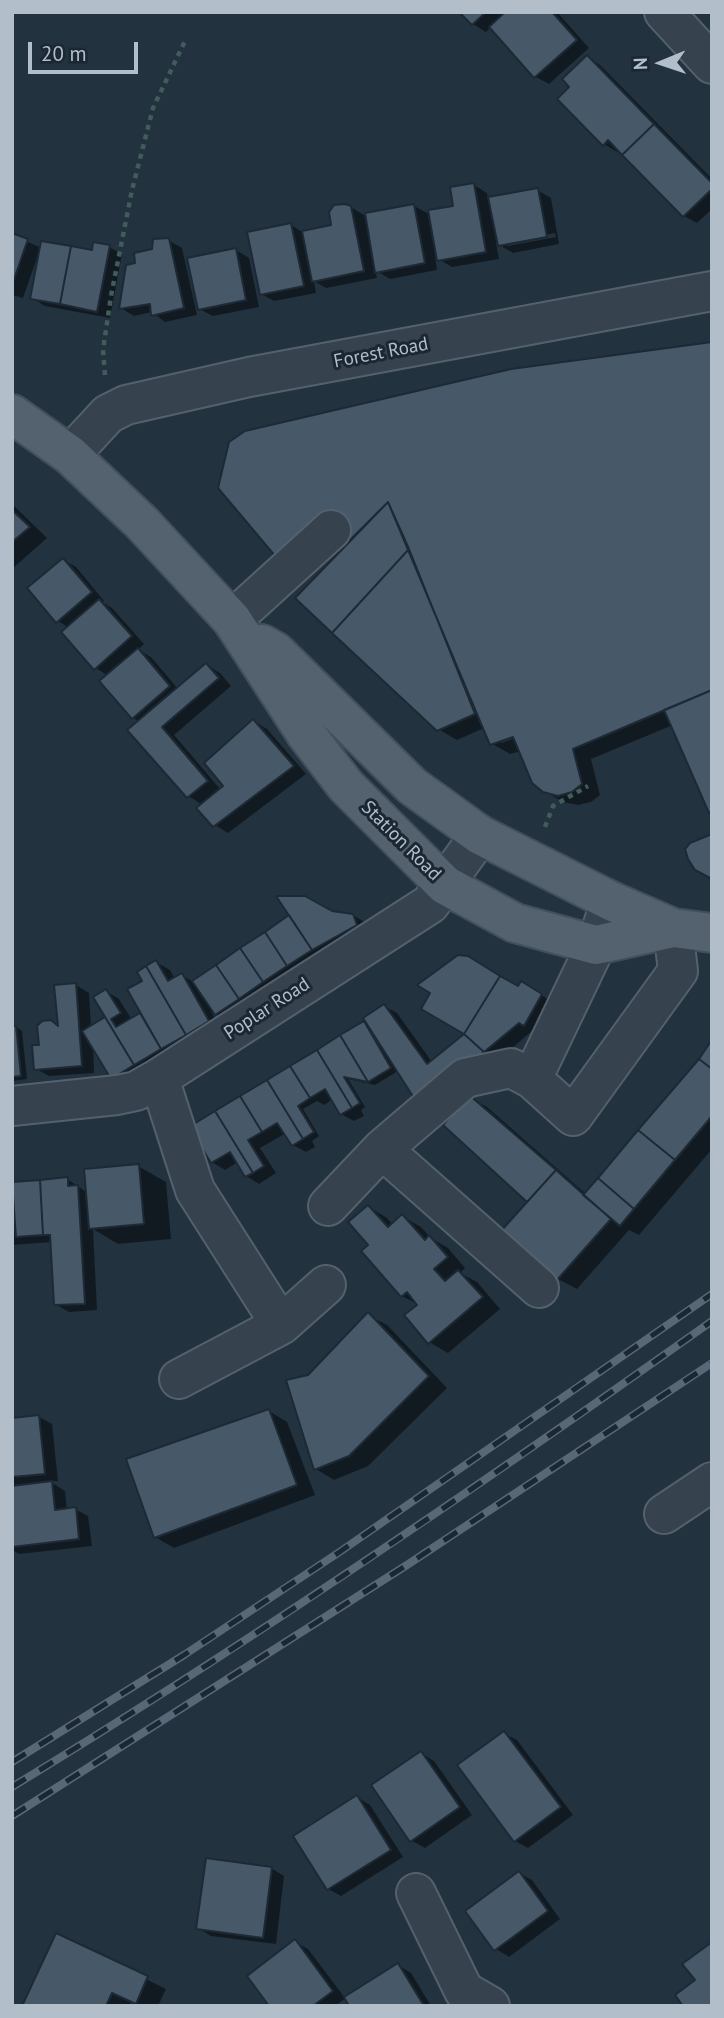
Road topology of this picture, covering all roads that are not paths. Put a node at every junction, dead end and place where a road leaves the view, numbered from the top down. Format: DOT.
graph roads {
  1 [pos="664,12"];
  2 [pos="712,64"];
  3 [pos="712,291"];
  4 [pos="12,414"];
  5 [pos="70,455"];
  6 [pos="331,530"];
  7 [pos="237,626"];
  8 [pos="480,835"];
  9 [pos="446,885"];
  10 [pos="611,901"];
  11 [pos="673,928"];
  12 [pos="712,933"];
  13 [pos="596,945"];
  14 [pos="159,1078"];
  15 [pos="532,1079"];
  16 [pos="12,1106"];
  17 [pos="382,1149"];
  18 [pos="328,1206"];
  19 [pos="326,1285"];
  20 [pos="538,1288"];
  21 [pos="281,1325"];
  22 [pos="179,1379"];
  23 [pos="712,1482"];
  24 [pos="664,1514"];
  25 [pos="416,1893"];
  26 [pos="490,2006"];
  1 -- 2 [label="street"];
  3 -- 5 [label="street, Forest Road"];
  4 -- 5 [label="main road, Station Road"];
  5 -- 7 [label="main road, Station Road"];
  6 -- 7 [label="street"];
  7 -- 8 [label="main road, Station Road"];
  7 -- 9 [label="main road, Station Road"];
  8 -- 9 [label="street, Poplar Road"];
  8 -- 10 [label="main road, Station Road"];
  9 -- 13 [label="main road, Station Road"];
  9 -- 14 [label="street, Poplar Road"];
  10 -- 11 [label="main road, Station Road"];
  10 -- 13 [label="street"];
  11 -- 12 [label="main road, Station Road"];
  11 -- 13 [label="main road, Station Road"];
  11 -- 15 [label="street"];
  13 -- 15 [label="street"];
  14 -- 16 [label="street, Poplar Road"];
  14 -- 21 [label="street"];
  15 -- 17 [label="street"];
  17 -- 18 [label="street"];
  17 -- 20 [label="street"];
  19 -- 21 [label="street"];
  21 -- 22 [label="street"];
  23 -- 24 [label="street"];
  25 -- 26 [label="street"];
}
